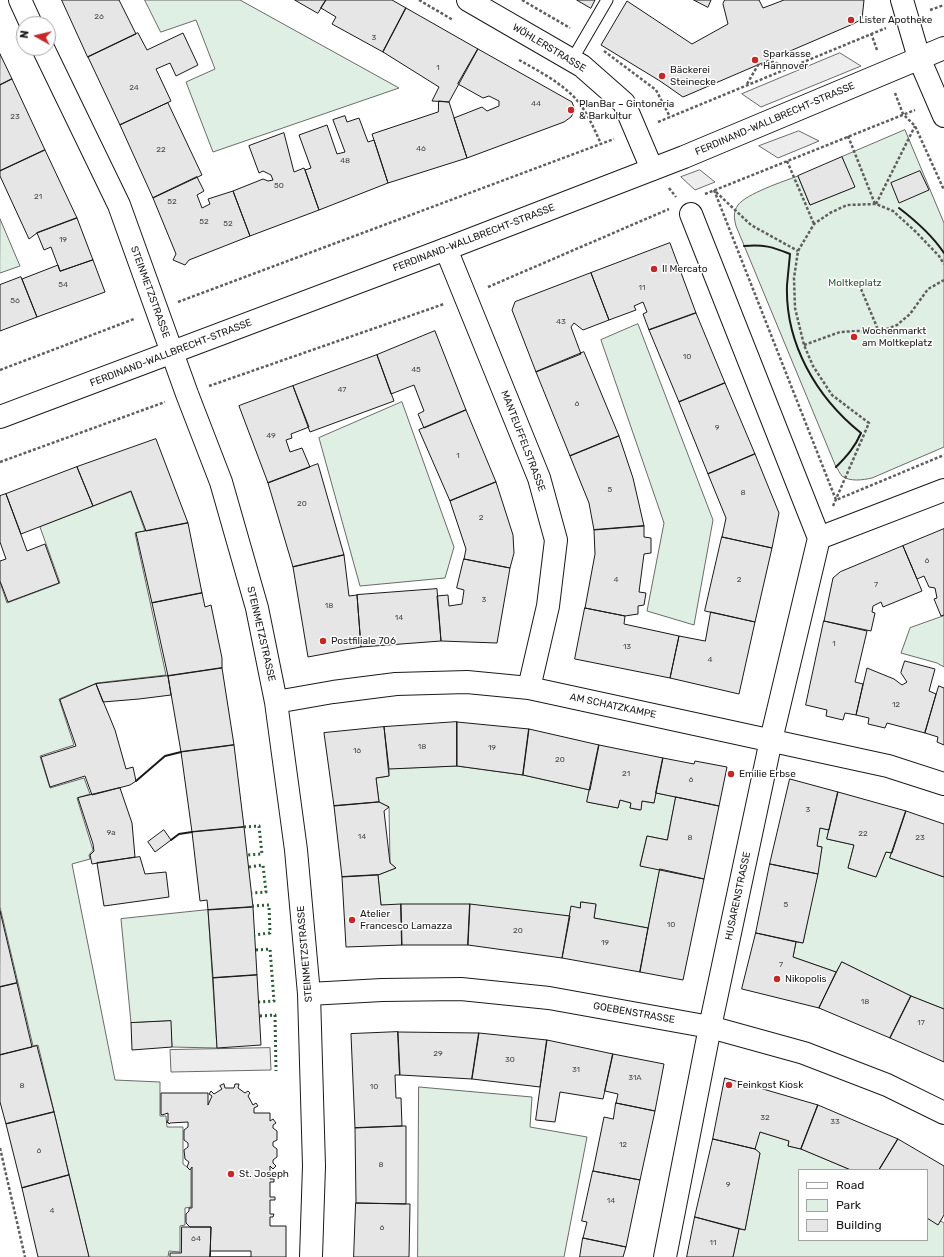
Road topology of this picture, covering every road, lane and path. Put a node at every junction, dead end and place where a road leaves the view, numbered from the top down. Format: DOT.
graph roads {
  1 [pos="20,0"];
  2 [pos="419,0"];
  3 [pos="468,0"];
  4 [pos="607,0"];
  5 [pos="902,0"];
  6 [pos="27,16"];
  7 [pos="460,24"];
  8 [pos="871,33"];
  9 [pos="944,48"];
  10 [pos="47,56"];
  11 [pos="514,56"];
  12 [pos="919,58"];
  13 [pos="572,60"];
  14 [pos="790,67"];
  15 [pos="747,85"];
  16 [pos="941,109"];
  17 [pos="904,114"];
  18 [pos="915,126"];
  19 [pos="636,131"];
  20 [pos="848,136"];
  21 [pos="601,144"];
  22 [pos="787,161"];
  23 [pos="652,169"];
  24 [pos="714,190"];
  25 [pos="944,190"];
  26 [pos="876,204"];
  27 [pos="686,208"];
  28 [pos="814,224"];
  29 [pos="446,249"];
  30 [pos="798,251"];
  31 [pos="944,264"];
  32 [pos="944,280"];
  33 [pos="861,289"];
  34 [pos="465,297"];
  35 [pos="157,310"];
  36 [pos="879,332"];
  37 [pos="804,345"];
  38 [pos="172,352"];
  39 [pos="0,370"];
  40 [pos="187,394"];
  41 [pos="0,417"];
  42 [pos="944,455"];
  43 [pos="0,462"];
  44 [pos="944,490"];
  45 [pos="836,500"];
  46 [pos="820,538"];
  47 [pos="529,688"];
  48 [pos="276,702"];
  49 [pos="771,740"];
  50 [pos="944,784"];
  51 [pos="309,994"];
  52 [pos="710,1027"];
  53 [pos="944,1113"];
  54 [pos="0,1148"];
  55 [pos="25,1257"];
  56 [pos="311,1257"];
  57 [pos="665,1257"];
  1 -- 6 [label="street"];
  2 -- 7 [label="path"];
  3 -- 13 [label="street, WÖHLERSTRASSE"];
  4 -- 13 [label="lane"];
  5 -- 12 [label="street"];
  8 -- 14 [label="path"];
  9 -- 12 [label="street, FERDINAND-WALLBRECHT-STRASSE"];
  10 -- 35 [label="street, STEINMETZSTRASSE"];
  11 -- 21 [label="path"];
  12 -- 16 [label="street"];
  12 -- 23 [label="street, FERDINAND-WALLBRECHT-STRASSE"];
  13 -- 19 [label="street, WÖHLERSTRASSE"];
  14 -- 15 [label="path"];
  14 -- 15 [label="path"];
  15 -- 19 [label="path"];
  16 -- 17 [label="path"];
  17 -- 18 [label="path"];
  17 -- 20 [label="path"];
  18 -- 25 [label="path"];
  18 -- 26 [label="path"];
  19 -- 21 [label="path"];
  19 -- 23 [label="street, WÖHLERSTRASSE"];
  20 -- 22 [label="path"];
  20 -- 26 [label="path"];
  21 -- 35 [label="path"];
  22 -- 24 [label="path"];
  22 -- 28 [label="path"];
  23 -- 27 [label="path"];
  23 -- 29 [label="street, FERDINAND-WALLBRECHT-STRASSE"];
  24 -- 27 [label="path"];
  24 -- 30 [label="path"];
  24 -- 45 [label="path"];
  26 -- 28 [label="path"];
  26 -- 31 [label="path"];
  27 -- 34 [label="path"];
  27 -- 46 [label="street"];
  28 -- 30 [label="path"];
  29 -- 34 [label="street, MANTEUFFELSTRASSE"];
  29 -- 38 [label="street, FERDINAND-WALLBRECHT-STRASSE"];
  30 -- 37 [label="path"];
  32 -- 36 [label="path"];
  33 -- 36 [label="path"];
  34 -- 40 [label="path"];
  34 -- 47 [label="street, MANTEUFFELSTRASSE"];
  35 -- 38 [label="street, STEINMETZSTRASSE"];
  35 -- 39 [label="path"];
  36 -- 37 [label="path"];
  37 -- 45 [label="path"];
  38 -- 40 [label="street, STEINMETZSTRASSE"];
  38 -- 41 [label="street, FERDINAND-WALLBRECHT-STRASSE"];
  40 -- 43 [label="path"];
  40 -- 48 [label="street, STEINMETZSTRASSE"];
  42 -- 45 [label="path"];
  44 -- 46 [label="street"];
  45 -- 46 [label="path"];
  46 -- 49 [label="street, HUSARENSTRASSE"];
  47 -- 48 [label="street, AM SCHATZKAMPE"];
  47 -- 49 [label="street, AM SCHATZKAMPE"];
  48 -- 51 [label="street, STEINMETZSTRASSE"];
  49 -- 50 [label="street, AM SCHATZKAMPE"];
  49 -- 52 [label="street, HUSARENSTRASSE"];
  51 -- 52 [label="street, GOEBENSTRASSE"];
  51 -- 56 [label="street, STEINMETZSTRASSE"];
  52 -- 53 [label="street, GOEBENSTRASSE"];
  52 -- 57 [label="street, HUSARENSTRASSE"];
  54 -- 55 [label="path"];
}
